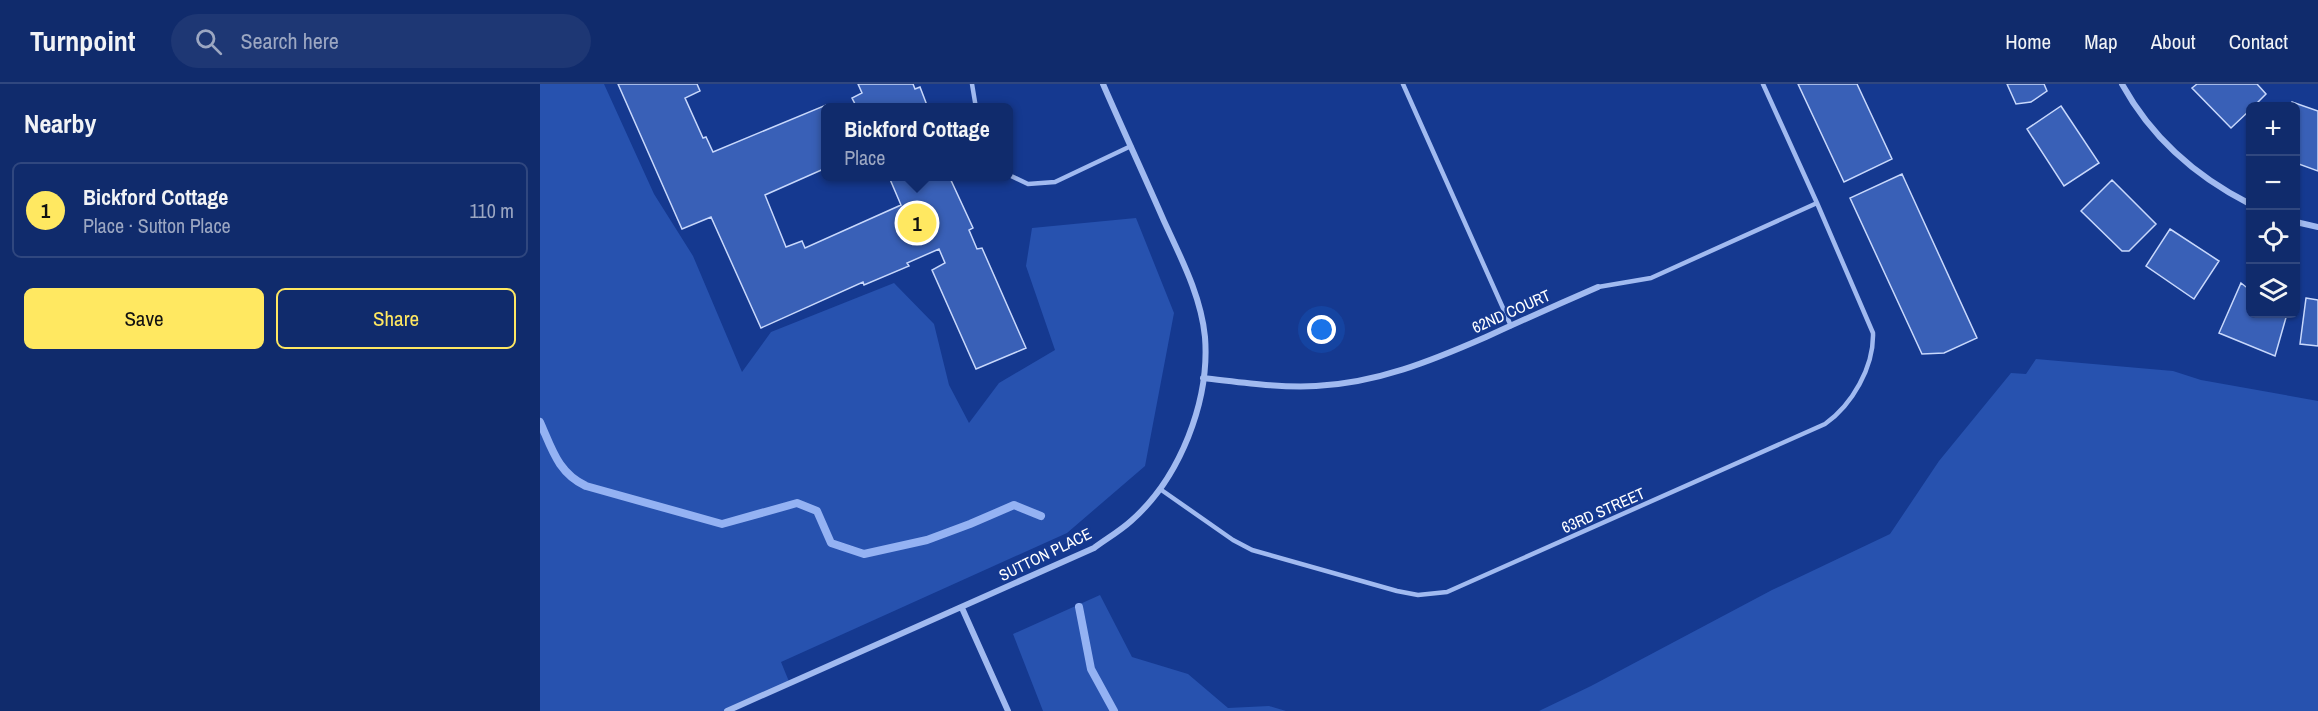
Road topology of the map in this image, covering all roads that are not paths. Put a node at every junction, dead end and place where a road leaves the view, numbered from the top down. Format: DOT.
graph roads {
  1 [pos="972,84"];
  2 [pos="1103,84"];
  3 [pos="1403,84"];
  4 [pos="1763,84"];
  5 [pos="2122,84"];
  6 [pos="975,103"];
  7 [pos="1131,146"];
  8 [pos="1013,177"];
  9 [pos="2246,202"];
  10 [pos="1817,203"];
  11 [pos="2300,223"];
  12 [pos="2318,227"];
  13 [pos="1598,287"];
  14 [pos="1511,326"];
  15 [pos="1203,378"];
  16 [pos="1160,489"];
  17 [pos="962,608"];
  18 [pos="727,711"];
  19 [pos="1008,711"];
  1 -- 6 [label="lane"];
  2 -- 7 [label="street, SUTTON PLACE"];
  3 -- 14 [label="lane"];
  4 -- 10 [label="lane, 63RD STREET"];
  5 -- 9 [label="street"];
  7 -- 8 [label="lane"];
  7 -- 15 [label="street, SUTTON PLACE"];
  10 -- 13 [label="lane, 62ND COURT"];
  10 -- 16 [label="lane, 63RD STREET"];
  11 -- 12 [label="street"];
  13 -- 14 [label="street, 62ND COURT"];
  14 -- 15 [label="street, 62ND COURT"];
  15 -- 16 [label="street, SUTTON PLACE"];
  16 -- 17 [label="street, SUTTON PLACE"];
  17 -- 18 [label="street, SUTTON PLACE"];
  17 -- 19 [label="street"];
}
